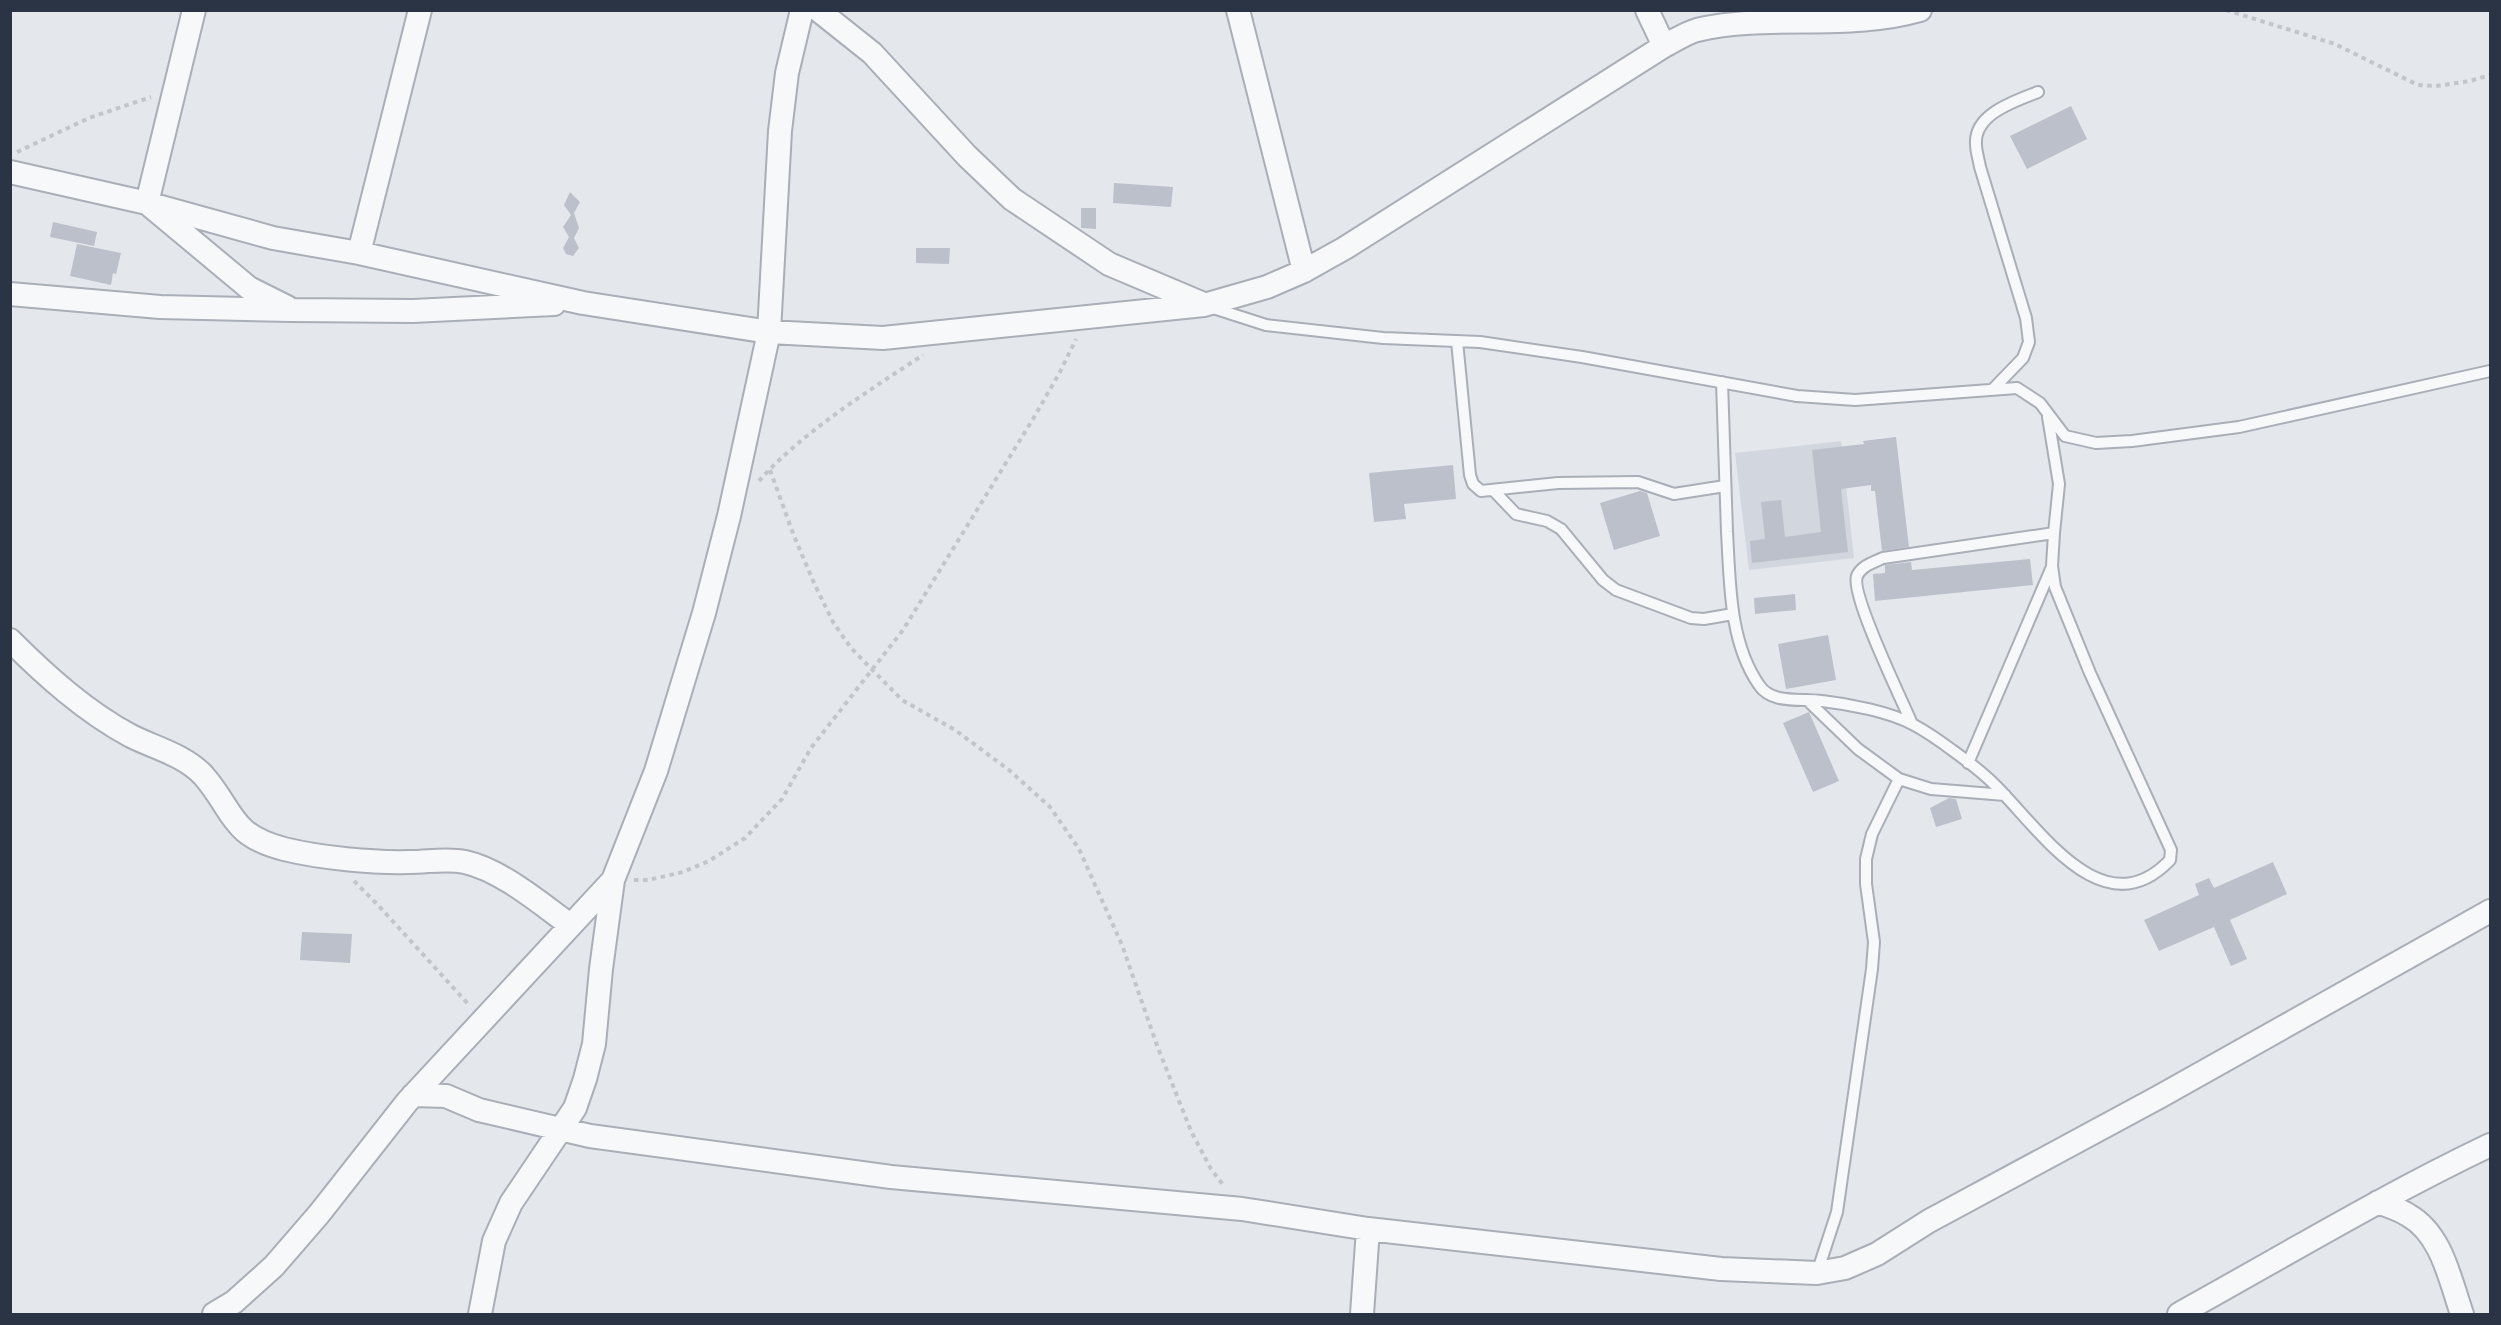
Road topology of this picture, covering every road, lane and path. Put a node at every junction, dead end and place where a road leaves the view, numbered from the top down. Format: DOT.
graph roads {
  1 [pos="194,10"];
  2 [pos="420,10"];
  3 [pos="802,10"];
  4 [pos="818,10"];
  5 [pos="1238,10"];
  6 [pos="1647,10"];
  7 [pos="1920,10"];
  8 [pos="2226,10"];
  9 [pos="1664,46"];
  10 [pos="2490,75"];
  11 [pos="174,90"];
  12 [pos="2038,92"];
  13 [pos="10,155"];
  14 [pos="10,172"];
  15 [pos="147,203"];
  16 [pos="359,253"];
  17 [pos="1304,271"];
  18 [pos="10,294"];
  19 [pos="583,303"];
  20 [pos="1204,305"];
  21 [pos="292,310"];
  22 [pos="1085,316"];
  23 [pos="769,332"];
  24 [pos="1457,341"];
  25 [pos="927,352"];
  26 [pos="2490,370"];
  27 [pos="1722,382"];
  28 [pos="1993,389"];
  29 [pos="2048,416"];
  30 [pos="770,470"];
  31 [pos="755,485"];
  32 [pos="1725,486"];
  33 [pos="1494,491"];
  34 [pos="2054,533"];
  35 [pos="2052,566"];
  36 [pos="1733,614"];
  37 [pos="10,640"];
  38 [pos="872,670"];
  39 [pos="1807,700"];
  40 [pos="1912,724"];
  41 [pos="1968,763"];
  42 [pos="1899,779"];
  43 [pos="2005,795"];
  44 [pos="326,855"];
  45 [pos="613,880"];
  46 [pos="2490,911"];
  47 [pos="570,925"];
  48 [pos="484,1021"];
  49 [pos="413,1095"];
  50 [pos="561,1130"];
  51 [pos="2490,1145"];
  52 [pos="2378,1202"];
  53 [pos="1242,1209"];
  54 [pos="1368,1228"];
  55 [pos="1817,1273"];
  56 [pos="214,1314"];
  57 [pos="480,1314"];
  58 [pos="1362,1314"];
  59 [pos="2179,1314"];
  60 [pos="2462,1314"];
  1 -- 11 [label="street"];
  2 -- 16 [label="street"];
  3 -- 23 [label="street"];
  4 -- 20 [label="street"];
  5 -- 17 [label="street"];
  6 -- 9 [label="street"];
  7 -- 9 [label="street"];
  8 -- 10 [label="path"];
  9 -- 17 [label="street"];
  11 -- 13 [label="path"];
  11 -- 15 [label="street"];
  12 -- 28 [label="lane"];
  14 -- 15 [label="street"];
  15 -- 16 [label="street"];
  15 -- 21 [label="street"];
  16 -- 19 [label="street"];
  17 -- 20 [label="street"];
  18 -- 21 [label="street"];
  19 -- 21 [label="street"];
  19 -- 23 [label="street"];
  20 -- 22 [label="street"];
  20 -- 24 [label="lane"];
  22 -- 23 [label="street"];
  22 -- 38 [label="path"];
  23 -- 45 [label="street"];
  24 -- 27 [label="lane"];
  24 -- 33 [label="lane"];
  25 -- 30 [label="path"];
  26 -- 29 [label="lane"];
  27 -- 28 [label="lane"];
  27 -- 32 [label="lane"];
  28 -- 29 [label="lane"];
  29 -- 34 [label="lane"];
  30 -- 31 [label="path"];
  30 -- 38 [label="path"];
  32 -- 33 [label="lane"];
  32 -- 36 [label="lane"];
  33 -- 36 [label="lane"];
  34 -- 35 [label="lane"];
  34 -- 40 [label="lane"];
  35 -- 41 [label="lane"];
  35 -- 43 [label="lane"];
  36 -- 39 [label="lane"];
  37 -- 44 [label="street"];
  38 -- 45 [label="path"];
  38 -- 53 [label="path"];
  39 -- 40 [label="lane"];
  39 -- 42 [label="lane"];
  40 -- 41 [label="lane"];
  41 -- 43 [label="lane"];
  42 -- 43 [label="lane"];
  42 -- 55 [label="lane"];
  44 -- 47 [label="street"];
  44 -- 48 [label="path"];
  45 -- 47 [label="street"];
  45 -- 50 [label="street"];
  46 -- 55 [label="street"];
  47 -- 48 [label="street"];
  48 -- 49 [label="street"];
  49 -- 50 [label="street"];
  49 -- 56 [label="street"];
  50 -- 53 [label="street"];
  50 -- 57 [label="street"];
  51 -- 52 [label="street"];
  52 -- 59 [label="street"];
  52 -- 60 [label="street"];
  53 -- 54 [label="street"];
  54 -- 55 [label="street"];
  54 -- 58 [label="street"];
}
